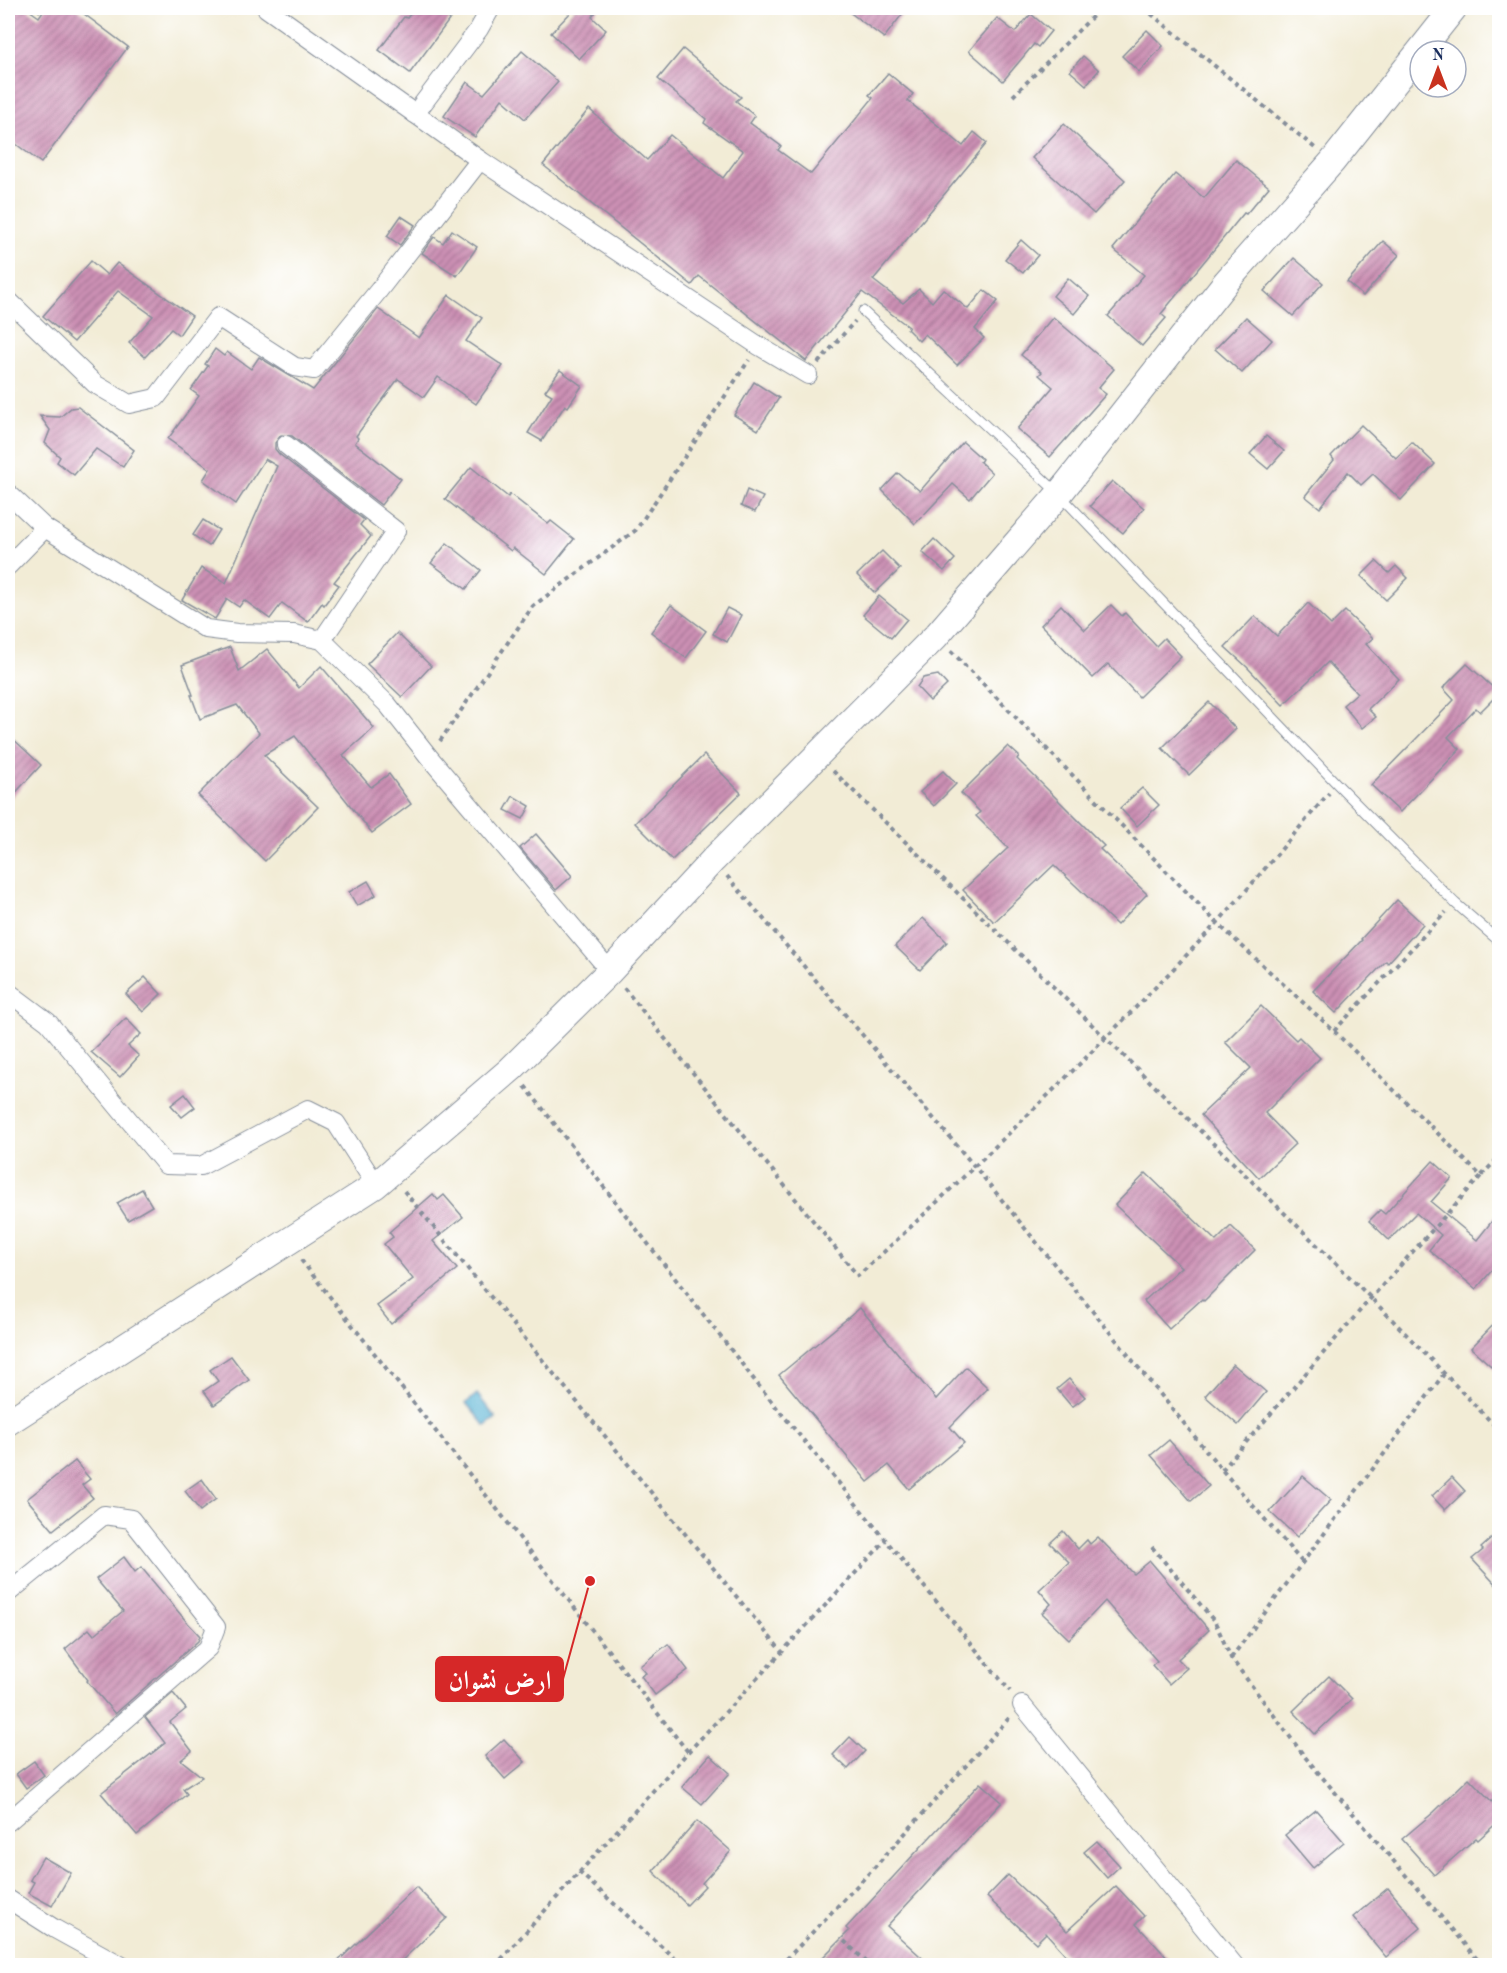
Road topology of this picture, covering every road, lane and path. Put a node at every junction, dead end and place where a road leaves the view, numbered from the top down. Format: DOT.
graph roads {
  1 [pos="30,8"];
  2 [pos="41,8"];
  3 [pos="266,8"];
  4 [pos="491,8"];
  5 [pos="1101,8"];
  6 [pos="1144,8"];
  7 [pos="1454,8"];
  8 [pos="1013,96"];
  9 [pos="415,114"];
  10 [pos="480,160"];
  11 [pos="1332,162"];
  12 [pos="8,300"];
  13 [pos="863,311"];
  14 [pos="759,346"];
  15 [pos="808,375"];
  16 [pos="286,445"];
  17 [pos="8,493"];
  18 [pos="1059,494"];
  19 [pos="45,528"];
  20 [pos="8,566"];
  21 [pos="936,636"];
  22 [pos="322,640"];
  23 [pos="817,755"];
  24 [pos="429,757"];
  25 [pos="1337,784"];
  26 [pos="713,860"];
  27 [pos="1455,903"];
  28 [pos="1217,923"];
  29 [pos="1500,942"];
  30 [pos="610,971"];
  31 [pos="8,992"];
  32 [pos="1334,1031"];
  33 [pos="1105,1038"];
  34 [pos="511,1069"];
  35 [pos="1500,1156"];
  36 [pos="975,1167"];
  37 [pos="1481,1176"];
  38 [pos="383,1179"];
  39 [pos="288,1242"];
  40 [pos="1371,1299"];
  41 [pos="1444,1374"];
  42 [pos="8,1422"];
  43 [pos="1500,1431"];
  44 [pos="1222,1470"];
  45 [pos="886,1540"];
  46 [pos="1152,1547"];
  47 [pos="1303,1563"];
  48 [pos="8,1593"];
  49 [pos="782,1652"];
  50 [pos="1231,1658"];
  51 [pos="1022,1705"];
  52 [pos="688,1752"];
  53 [pos="8,1822"];
  54 [pos="579,1872"];
  55 [pos="8,1899"];
  56 [pos="844,1941"];
  57 [pos="122,1965"];
  58 [pos="495,1965"];
  59 [pos="683,1965"];
  60 [pos="780,1965"];
  61 [pos="871,1965"];
  62 [pos="1235,1965"];
  63 [pos="1483,1965"];
  1 -- 2 [label="path"];
  3 -- 9 [label="street"];
  4 -- 9 [label="street"];
  5 -- 8 [label="path"];
  6 -- 11 [label="path"];
  7 -- 11 [label="street"];
  9 -- 10 [label="street"];
  10 -- 12 [label="street"];
  10 -- 14 [label="street"];
  11 -- 18 [label="street"];
  13 -- 15 [label="path"];
  13 -- 18 [label="lane"];
  14 -- 15 [label="street"];
  14 -- 24 [label="path"];
  16 -- 22 [label="street"];
  17 -- 19 [label="street"];
  18 -- 21 [label="street"];
  18 -- 25 [label="lane"];
  19 -- 20 [label="street"];
  19 -- 22 [label="street"];
  21 -- 23 [label="street"];
  21 -- 28 [label="path"];
  22 -- 24 [label="street"];
  23 -- 26 [label="street"];
  23 -- 33 [label="path"];
  24 -- 30 [label="street"];
  25 -- 27 [label="lane"];
  25 -- 28 [label="path"];
  26 -- 30 [label="street"];
  26 -- 36 [label="path"];
  27 -- 29 [label="lane"];
  27 -- 32 [label="path"];
  28 -- 32 [label="path"];
  28 -- 33 [label="path"];
  30 -- 34 [label="street"];
  30 -- 36 [label="path"];
  31 -- 38 [label="street"];
  32 -- 37 [label="path"];
  33 -- 36 [label="path"];
  33 -- 40 [label="path"];
  34 -- 38 [label="street"];
  34 -- 45 [label="path"];
  35 -- 37 [label="path"];
  36 -- 44 [label="path"];
  37 -- 40 [label="path"];
  38 -- 39 [label="street"];
  38 -- 49 [label="path"];
  39 -- 42 [label="street"];
  39 -- 52 [label="path"];
  40 -- 41 [label="path"];
  40 -- 44 [label="path"];
  41 -- 43 [label="path"];
  41 -- 47 [label="path"];
  44 -- 47 [label="path"];
  45 -- 49 [label="path"];
  45 -- 51 [label="path"];
  46 -- 50 [label="path"];
  47 -- 50 [label="path"];
  48 -- 53 [label="street"];
  49 -- 52 [label="path"];
  50 -- 63 [label="path"];
  51 -- 60 [label="path"];
  51 -- 62 [label="street"];
  52 -- 54 [label="path"];
  54 -- 58 [label="path"];
  54 -- 59 [label="path"];
  55 -- 57 [label="street"];
  56 -- 61 [label="path"];
}
